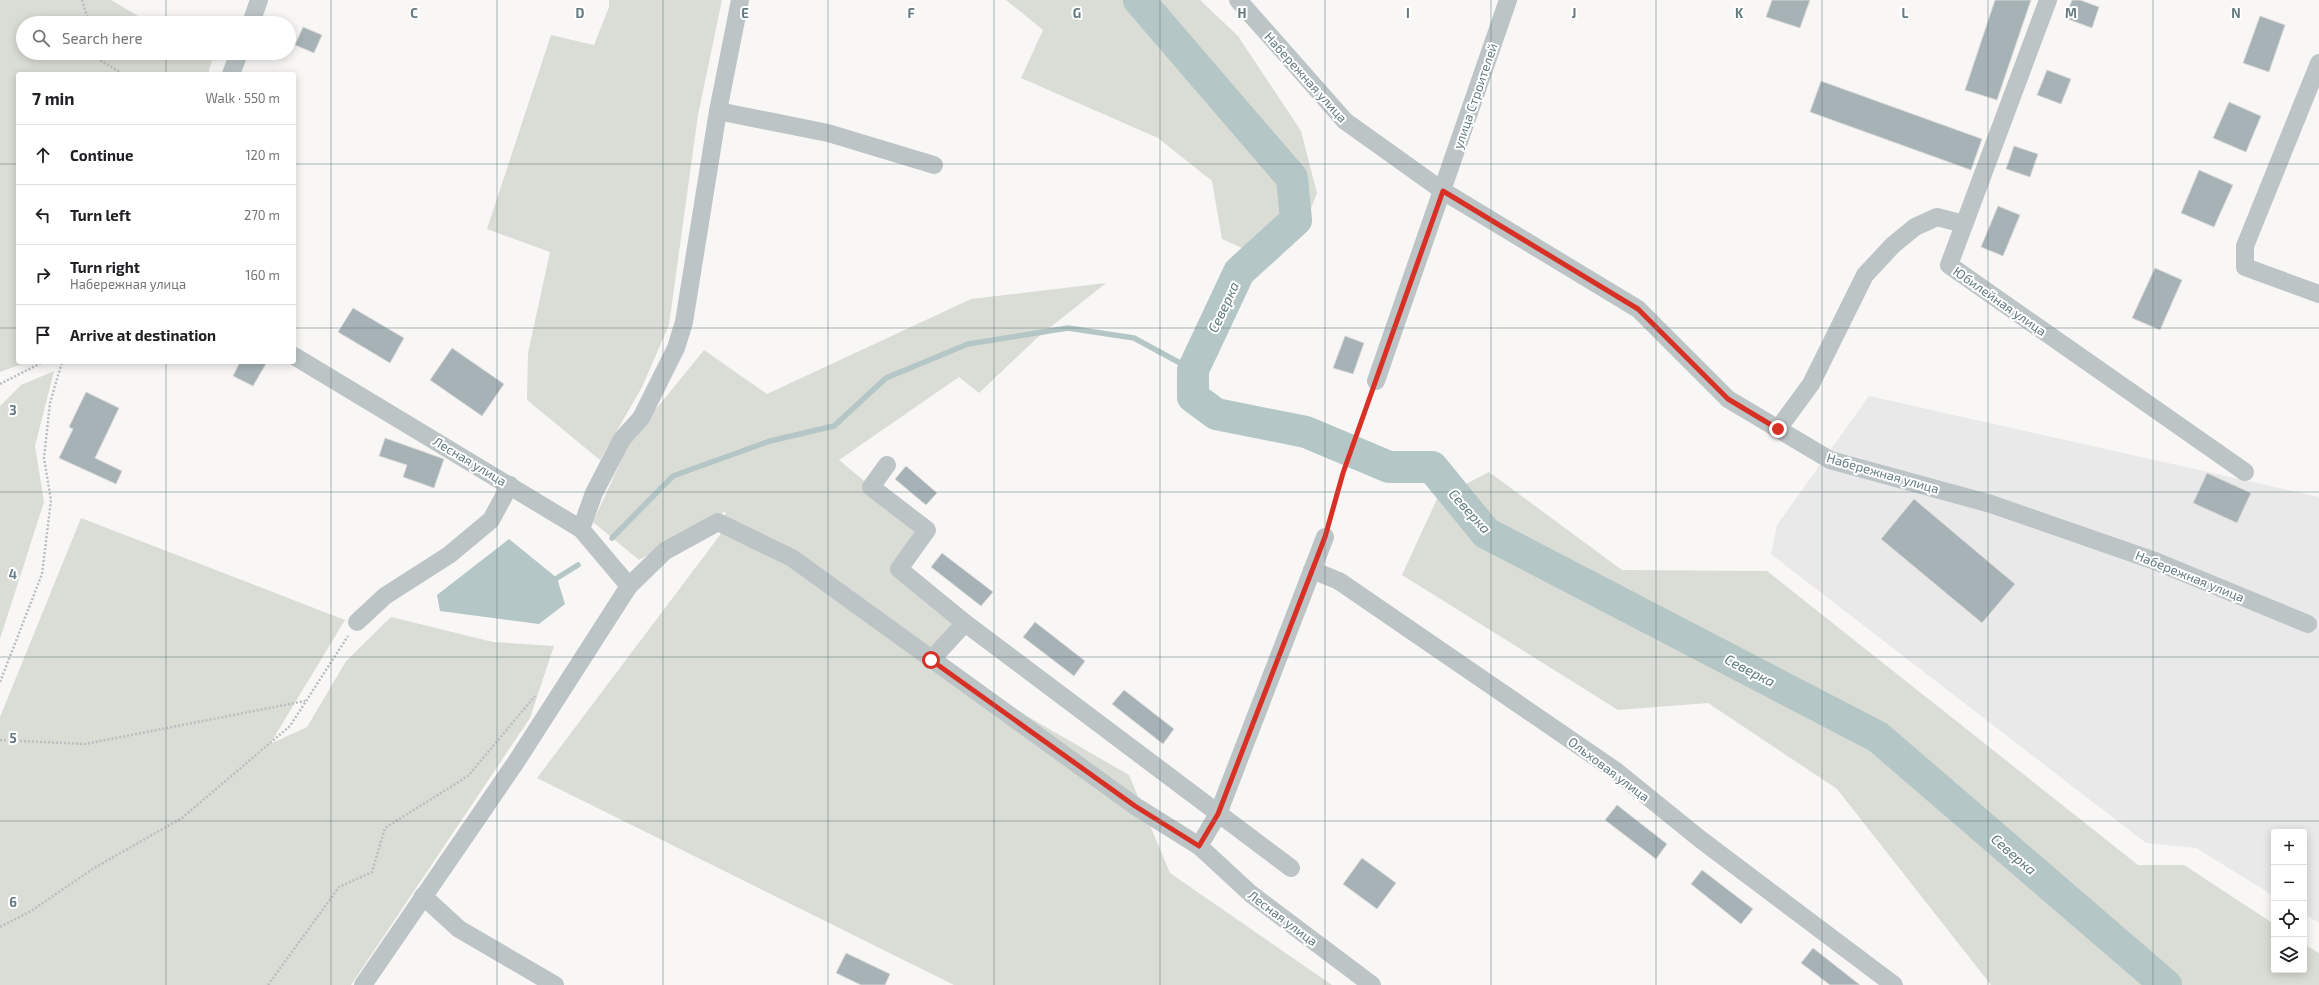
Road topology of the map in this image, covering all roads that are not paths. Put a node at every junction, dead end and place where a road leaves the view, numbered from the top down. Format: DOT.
graph roads {
  1 [pos="259,0"];
  2 [pos="740,0"];
  3 [pos="1238,0"];
  4 [pos="1508,0"];
  5 [pos="2048,0"];
  6 [pos="253,16"];
  7 [pos="236,60"];
  8 [pos="2319,63"];
  9 [pos="232,72"];
  10 [pos="718,111"];
  11 [pos="934,164"];
  12 [pos="1443,191"];
  13 [pos="1964,224"];
  14 [pos="2319,294"];
  15 [pos="296,357"];
  16 [pos="1376,380"];
  17 [pos="1778,429"];
  18 [pos="887,465"];
  19 [pos="2245,472"];
  20 [pos="510,485"];
  21 [pos="581,530"];
  22 [pos="1325,537"];
  23 [pos="1312,570"];
  24 [pos="629,586"];
  25 [pos="357,622"];
  26 [pos="965,623"];
  27 [pos="2308,624"];
  28 [pos="931,660"];
  29 [pos="1218,814"];
  30 [pos="1199,846"];
  31 [pos="1291,868"];
  32 [pos="423,896"];
  33 [pos="363,985"];
  34 [pos="556,985"];
  35 [pos="1372,985"];
  36 [pos="1894,985"];
  1 -- 6 [label="street"];
  2 -- 10 [label="street"];
  3 -- 12 [label="street, Набережная улица"];
  4 -- 12 [label="street, улица Строителей"];
  5 -- 13 [label="street, Юбилейная улица"];
  7 -- 9 [label="street"];
  8 -- 14 [label="street"];
  10 -- 11 [label="street"];
  10 -- 21 [label="street"];
  12 -- 16 [label="street, улица Строителей"];
  12 -- 17 [label="street, Набережная улица"];
  13 -- 17 [label="street"];
  13 -- 19 [label="street, Юбилейная улица"];
  15 -- 20 [label="street, Лесная улица"];
  17 -- 27 [label="street, Набережная улица"];
  18 -- 26 [label="street"];
  20 -- 21 [label="street, Лесная улица"];
  20 -- 25 [label="street"];
  21 -- 24 [label="street, Лесная улица"];
  22 -- 23 [label="street"];
  23 -- 29 [label="street"];
  23 -- 36 [label="street, Ольховая улица"];
  24 -- 28 [label="street, Лесная улица"];
  24 -- 32 [label="street"];
  26 -- 28 [label="street"];
  26 -- 29 [label="street"];
  28 -- 30 [label="street, Лесная улица"];
  29 -- 30 [label="street"];
  29 -- 31 [label="street"];
  30 -- 35 [label="street, Лесная улица"];
  32 -- 33 [label="street"];
  32 -- 34 [label="street"];
}
